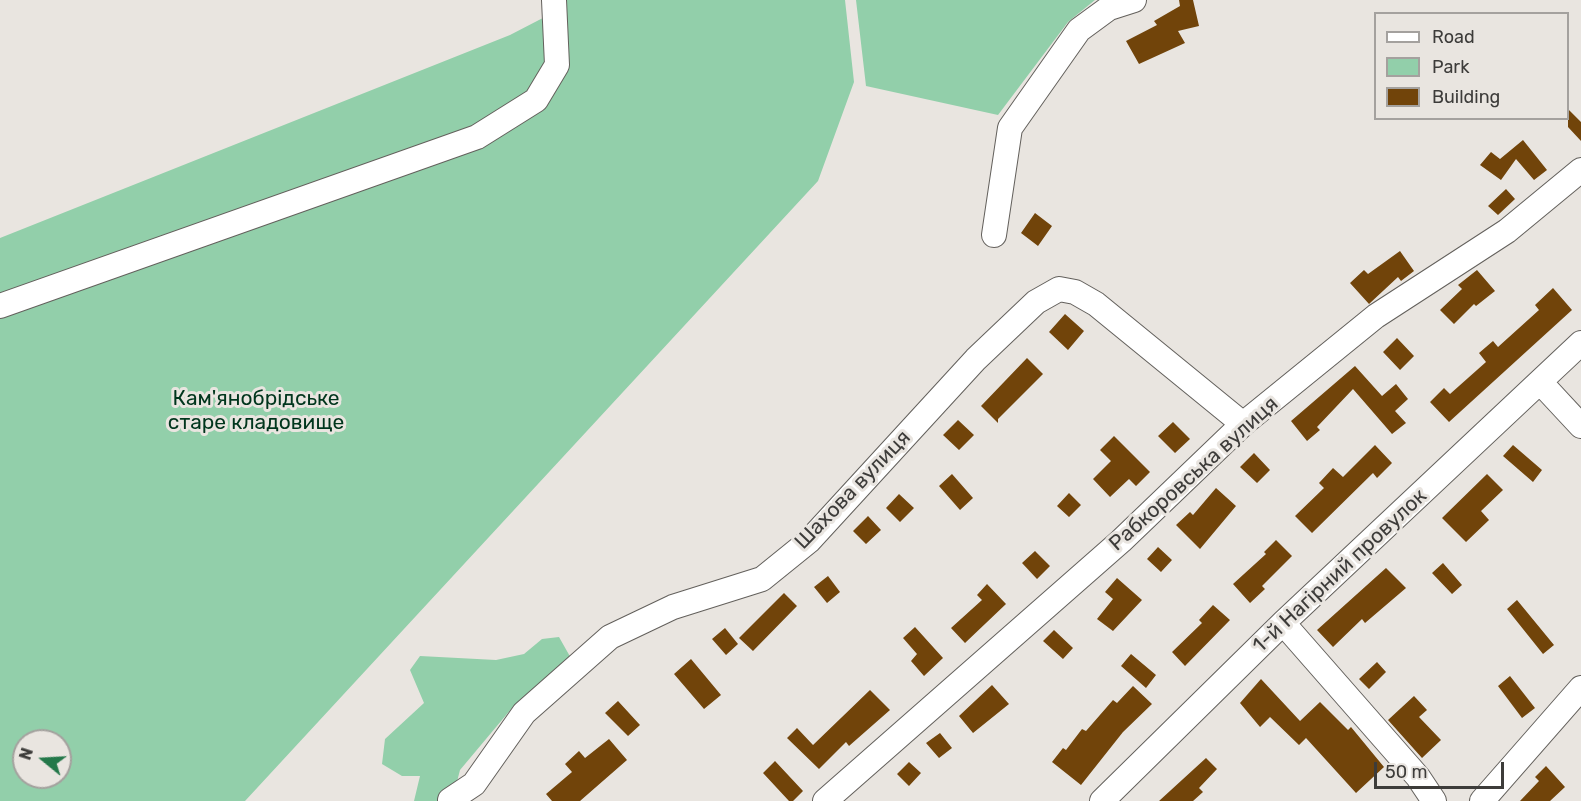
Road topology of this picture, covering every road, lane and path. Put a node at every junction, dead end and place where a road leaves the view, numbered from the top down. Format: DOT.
graph roads {
  1 [pos="1134,0"];
  2 [pos="555,6"];
  3 [pos="1581,170"];
  4 [pos="994,235"];
  5 [pos="0,306"];
  6 [pos="1581,343"];
  7 [pos="1541,383"];
  8 [pos="1243,424"];
  9 [pos="1581,426"];
  10 [pos="1283,623"];
  11 [pos="1581,688"];
  12 [pos="450,800"];
  13 [pos="825,801"];
  14 [pos="1102,801"];
  15 [pos="1434,801"];
  16 [pos="1482,801"];
  1 -- 4 [label="street"];
  2 -- 5 [label="street"];
  3 -- 8 [label="street, Рабкоровська вулиця"];
  6 -- 7 [label="street, 1-й Нагірний провулок"];
  7 -- 9 [label="street"];
  7 -- 10 [label="street, 1-й Нагірний провулок"];
  8 -- 12 [label="street, Шахова вулиця"];
  8 -- 13 [label="street, Рабкоровська вулиця"];
  10 -- 14 [label="street, 1-й Нагірний провулок"];
  10 -- 15 [label="street"];
  11 -- 16 [label="street"];
}
